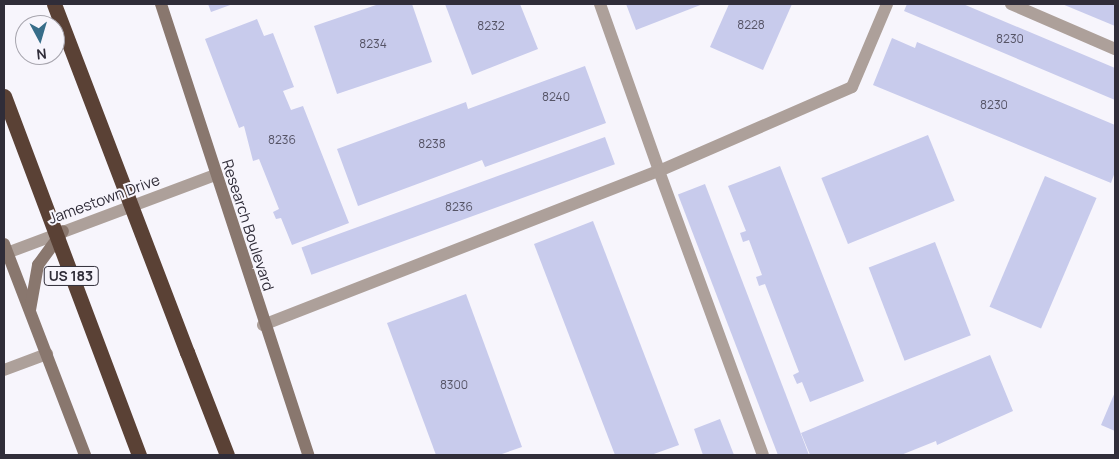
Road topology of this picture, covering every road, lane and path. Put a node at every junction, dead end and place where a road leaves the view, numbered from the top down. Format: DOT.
graph roads {
  1 [pos="54,4"];
  2 [pos="161,4"];
  3 [pos="600,4"];
  4 [pos="887,4"];
  5 [pos="1010,4"];
  6 [pos="1115,49"];
  7 [pos="4,96"];
  8 [pos="659,171"];
  9 [pos="215,175"];
  10 [pos="63,231"];
  11 [pos="5,250"];
  12 [pos="30,311"];
  13 [pos="263,325"];
  14 [pos="46,354"];
  15 [pos="4,370"];
  16 [pos="85,455"];
  17 [pos="139,455"];
  18 [pos="226,455"];
  19 [pos="308,455"];
  20 [pos="763,455"];
  1 -- 18 [label="highway, bridge"];
  2 -- 9 [label="main road, Research Boulevard"];
  3 -- 8 [label="street"];
  4 -- 8 [label="street"];
  5 -- 6 [label="street"];
  7 -- 17 [label="highway, US 183, bridge"];
  8 -- 13 [label="street"];
  8 -- 20 [label="street"];
  9 -- 10 [label="street, Jamestown Drive"];
  9 -- 13 [label="main road, Research Boulevard"];
  10 -- 11 [label="street, Jamestown Drive"];
  10 -- 12 [label="main road"];
  11 -- 12 [label="main road"];
  12 -- 14 [label="main road"];
  13 -- 19 [label="main road, Research Boulevard"];
  14 -- 15 [label="street"];
  14 -- 16 [label="main road"];
}
